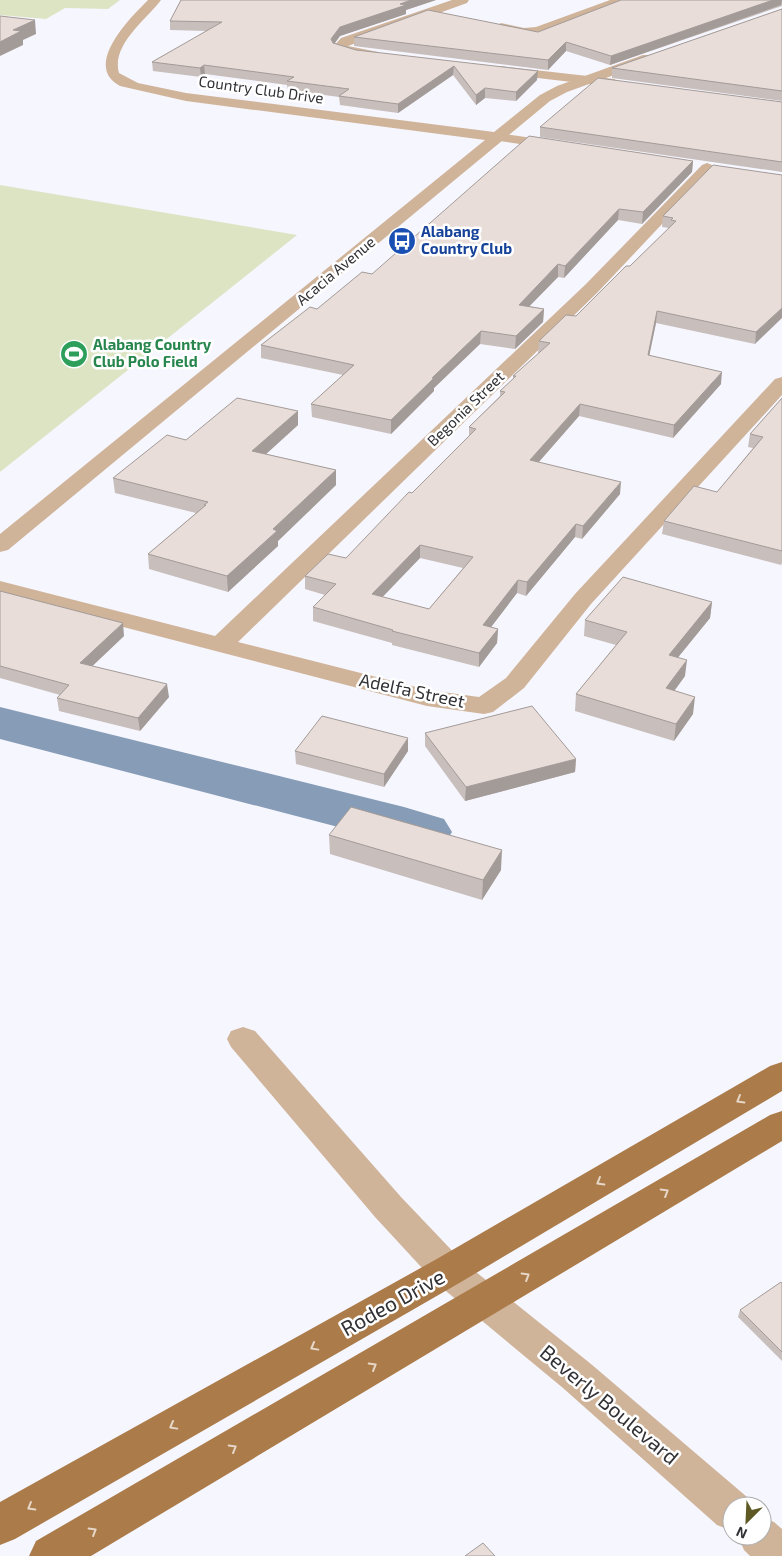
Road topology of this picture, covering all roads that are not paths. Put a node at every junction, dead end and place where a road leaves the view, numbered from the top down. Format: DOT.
graph roads {
  1 [pos="155,0"];
  2 [pos="463,0"];
  3 [pos="621,0"];
  4 [pos="430,11"];
  5 [pos="458,18"];
  6 [pos="486,24"];
  7 [pos="667,51"];
  8 [pos="384,56"];
  9 [pos="490,68"];
  10 [pos="586,80"];
  11 [pos="626,85"];
  12 [pos="392,125"];
  13 [pos="498,137"];
  14 [pos="436,145"];
  15 [pos="574,148"];
  16 [pos="448,157"];
  17 [pos="707,168"];
  18 [pos="448,178"];
  19 [pos="782,383"];
  20 [pos="0,545"];
  21 [pos="0,588"];
  22 [pos="220,645"];
  23 [pos="244,1039"];
  24 [pos="782,1075"];
  25 [pos="782,1124"];
  26 [pos="448,1271"];
  27 [pos="484,1302"];
  28 [pos="722,1502"];
  29 [pos="0,1525"];
  30 [pos="770,1546"];
  31 [pos="51,1556"];
  32 [pos="780,1556"];
  1 -- 12 [label="street, Country Club Drive"];
  2 -- 4 [label="street"];
  3 -- 6 [label="street"];
  4 -- 5 [label="street"];
  4 -- 8 [label="street"];
  7 -- 10 [label="street, Acacia Avenue"];
  9 -- 10 [label="street"];
  10 -- 11 [label="street"];
  10 -- 13 [label="street, Acacia Avenue"];
  12 -- 13 [label="street, Country Club Drive"];
  12 -- 14 [label="street"];
  13 -- 15 [label="street"];
  13 -- 18 [label="street, Acacia Avenue"];
  16 -- 18 [label="street"];
  17 -- 22 [label="street, Begonia Street"];
  18 -- 20 [label="street, Acacia Avenue"];
  19 -- 22 [label="street, Adelfa Street"];
  21 -- 22 [label="street, Adelfa Street"];
  23 -- 26 [label="street, Beverly Boulevard"];
  24 -- 26 [label="main road, Rodeo Drive, one-way"];
  27 -- 25 [label="main road, one-way"];
  26 -- 27 [label="street, Beverly Boulevard"];
  26 -- 29 [label="main road, Rodeo Drive, one-way"];
  27 -- 28 [label="street, Beverly Boulevard"];
  31 -- 27 [label="main road, one-way"];
  30 -- 32 [label="street"];
}
